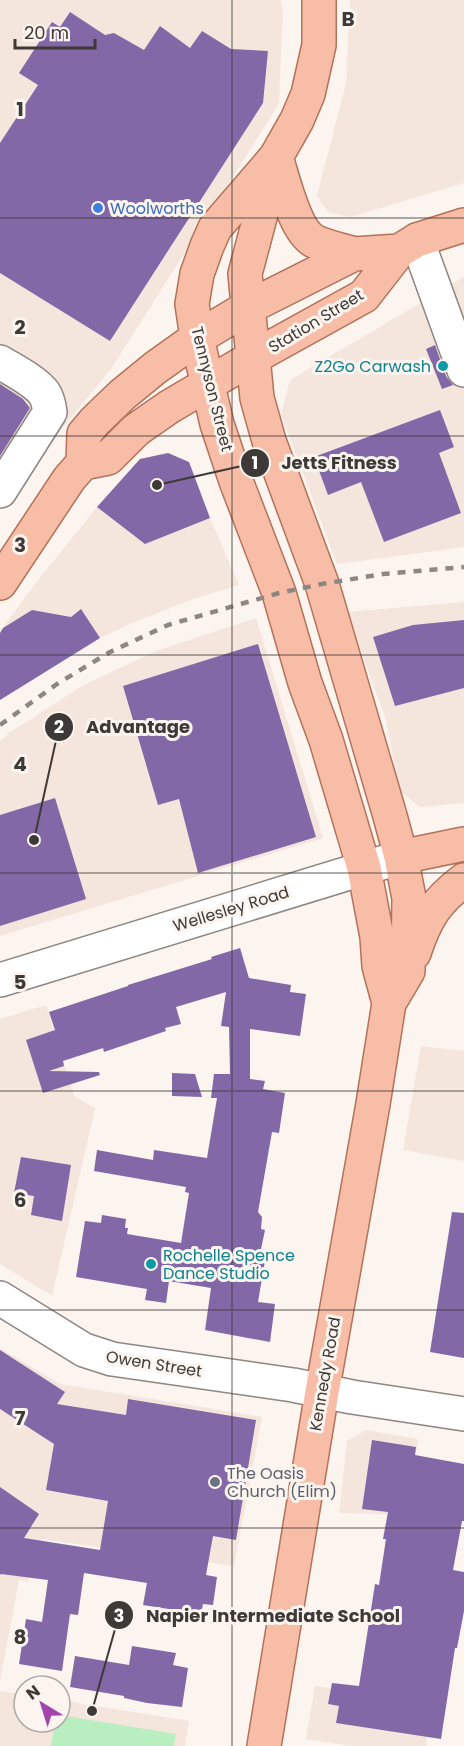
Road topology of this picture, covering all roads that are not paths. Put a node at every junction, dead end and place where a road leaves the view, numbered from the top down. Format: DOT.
graph roads {
  1 [pos="319,0"];
  2 [pos="276,156"];
  3 [pos="464,225"];
  4 [pos="408,245"];
  5 [pos="354,254"];
  6 [pos="247,308"];
  7 [pos="197,338"];
  8 [pos="252,358"];
  9 [pos="0,362"];
  10 [pos="464,370"];
  11 [pos="207,384"];
  12 [pos="83,463"];
  13 [pos="0,491"];
  14 [pos="0,583"];
  15 [pos="364,728"];
  16 [pos="326,740"];
  17 [pos="464,844"];
  18 [pos="401,856"];
  19 [pos="364,868"];
  20 [pos="464,880"];
  21 [pos="408,971"];
  22 [pos="0,980"];
  23 [pos="389,1003"];
  24 [pos="0,1298"];
  25 [pos="321,1392"];
  26 [pos="464,1414"];
  27 [pos="264,1746"];
  1 -- 2 [label="main road, Tennyson Street"];
  2 -- 5 [label="main road"];
  2 -- 6 [label="main road, Tennyson Street"];
  2 -- 7 [label="main road, Tennyson Street"];
  3 -- 4 [label="main road"];
  4 -- 5 [label="main road"];
  4 -- 8 [label="main road, Station Street"];
  4 -- 10 [label="street"];
  5 -- 6 [label="main road"];
  6 -- 7 [label="main road"];
  6 -- 8 [label="main road, Tennyson Street"];
  7 -- 11 [label="main road, Tennyson Street"];
  7 -- 12 [label="main road"];
  8 -- 11 [label="main road, Station Street"];
  8 -- 15 [label="main road, Tennyson Street"];
  9 -- 13 [label="street"];
  11 -- 12 [label="main road, Station Street"];
  11 -- 16 [label="main road, Tennyson Street"];
  12 -- 14 [label="main road"];
  15 -- 16 [label="main road"];
  15 -- 18 [label="main road, Tennyson Street"];
  16 -- 19 [label="main road, Tennyson Street"];
  17 -- 18 [label="main road, Wellesley Road"];
  18 -- 19 [label="street, Wellesley Road"];
  18 -- 21 [label="main road, Kennedy Road"];
  19 -- 22 [label="street, Wellesley Road"];
  19 -- 23 [label="main road, Kennedy Road"];
  20 -- 21 [label="main road"];
  21 -- 23 [label="main road, Kennedy Road"];
  23 -- 25 [label="main road, Kennedy Road"];
  24 -- 25 [label="street, Owen Street"];
  25 -- 26 [label="street, Owen Street"];
  25 -- 27 [label="main road, Kennedy Road"];
}
